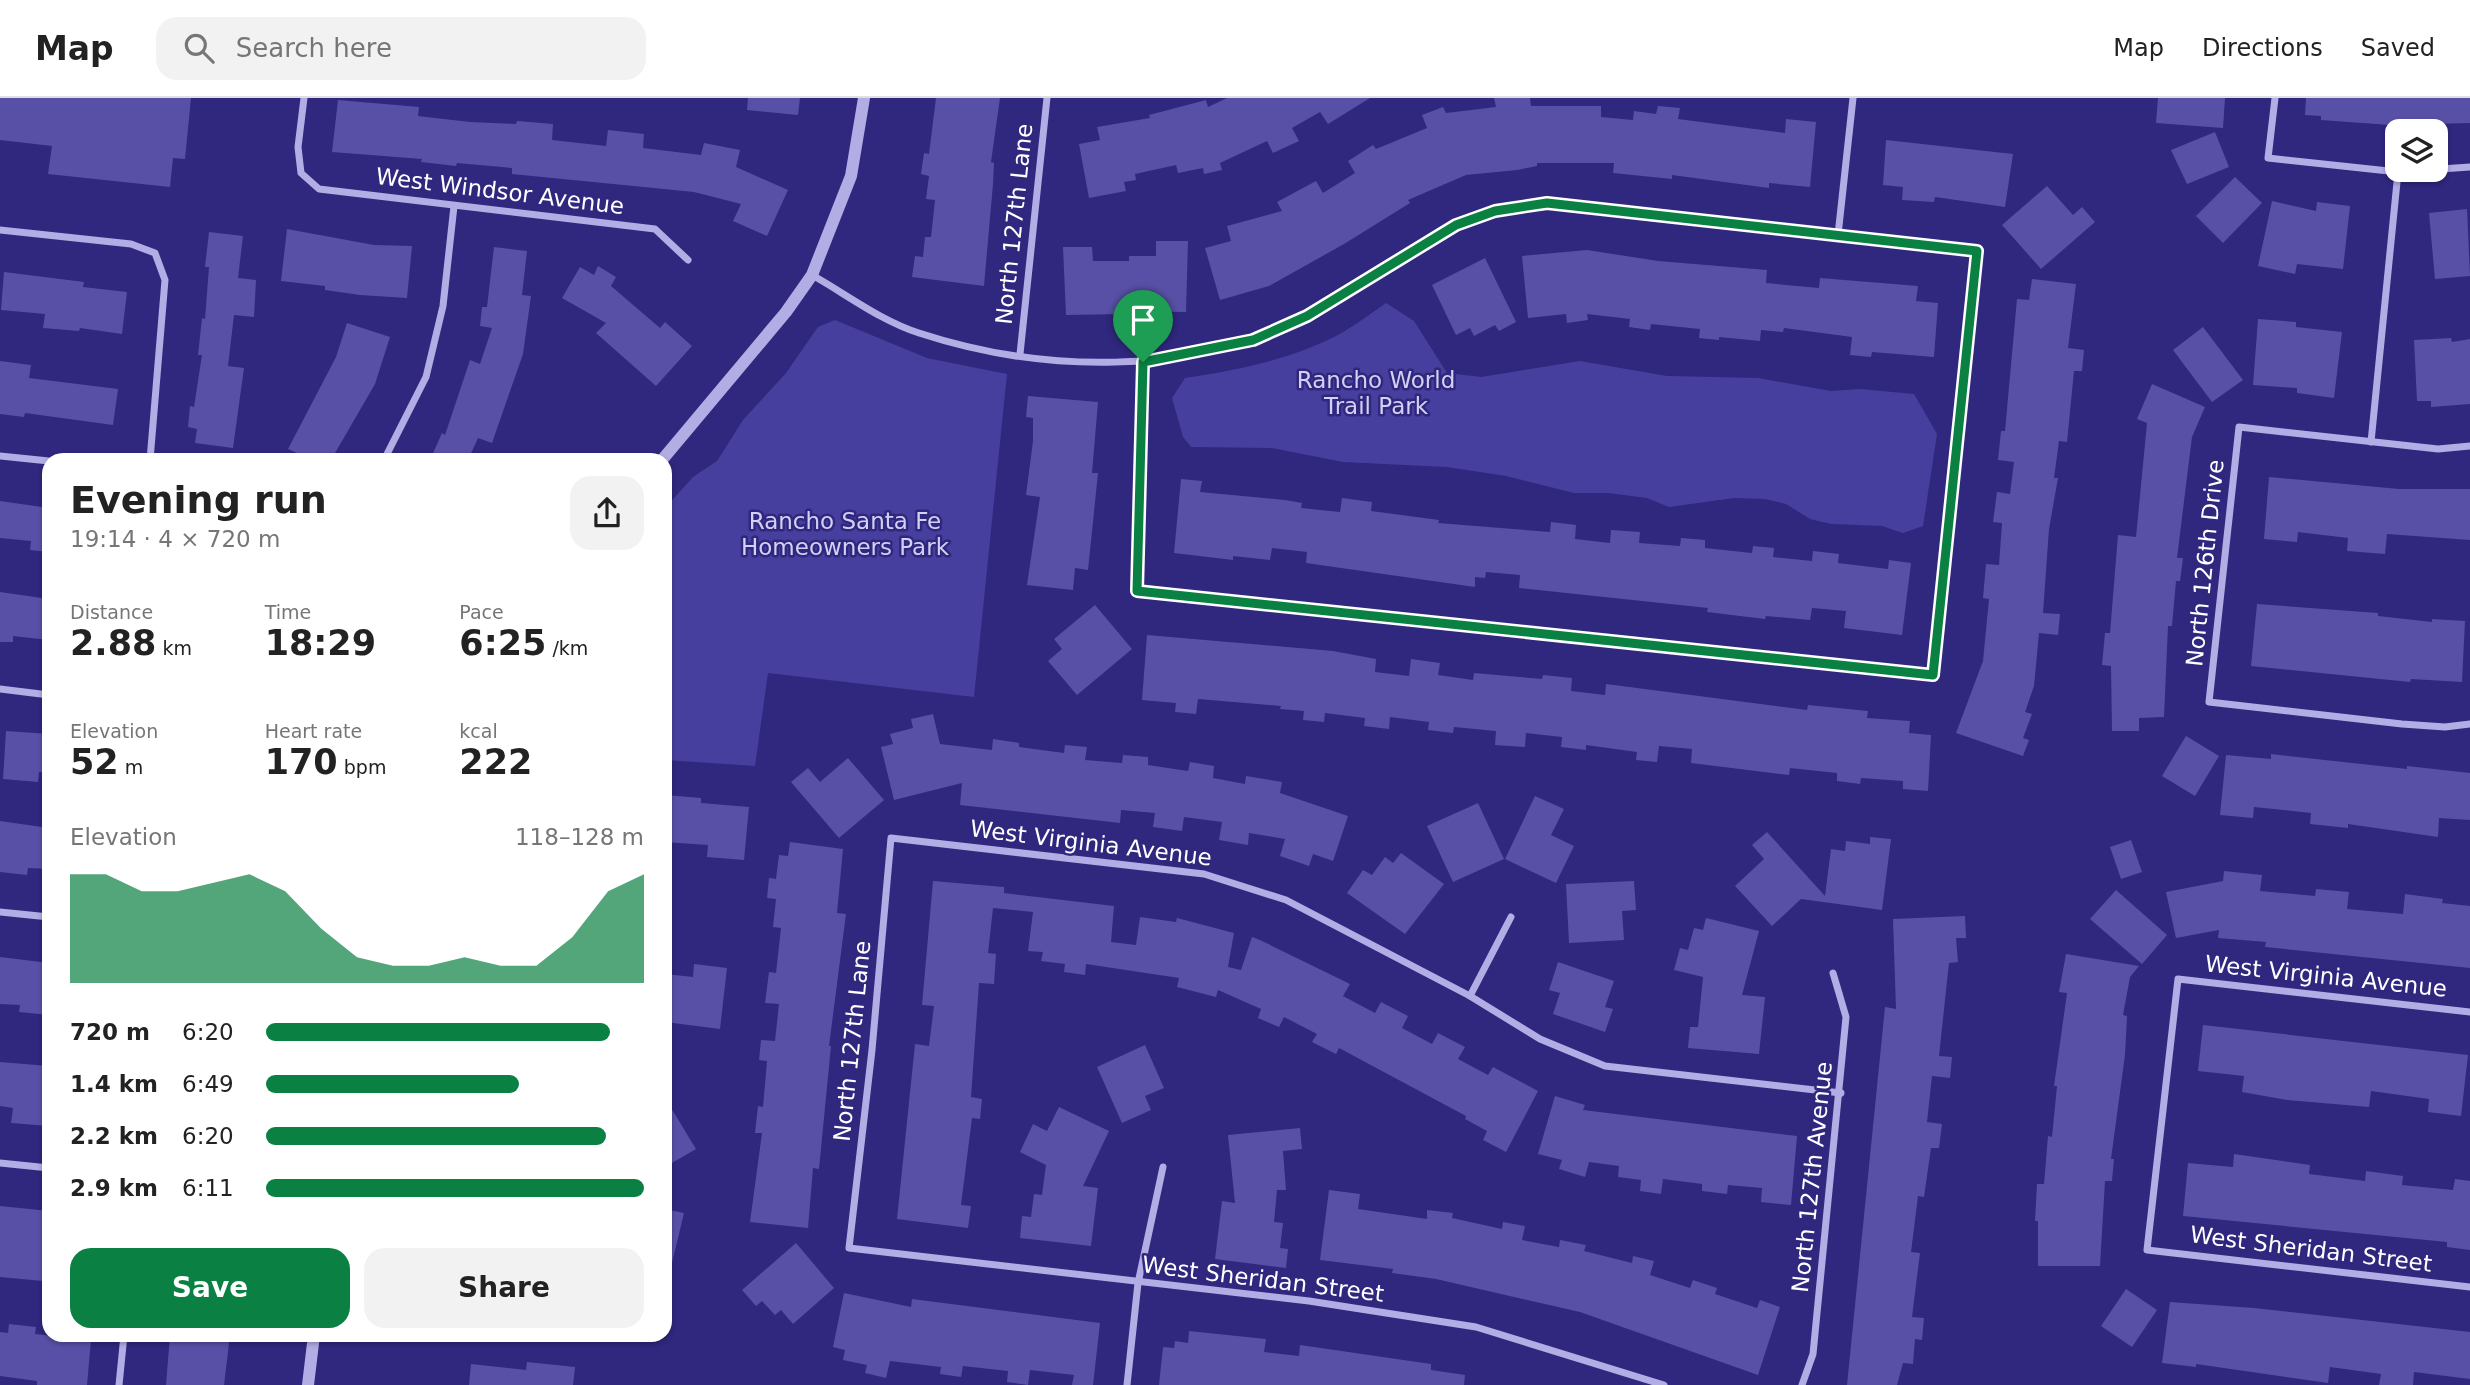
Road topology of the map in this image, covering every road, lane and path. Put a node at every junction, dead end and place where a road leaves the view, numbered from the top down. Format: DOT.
graph roads {
  1 [pos="304,98"];
  2 [pos="864,98"];
  3 [pos="1047,98"];
  4 [pos="1853,98"];
  5 [pos="2275,98"];
  6 [pos="2470,167"];
  7 [pos="2448,169"];
  8 [pos="2385,171"];
  9 [pos="2397,182"];
  10 [pos="454,206"];
  11 [pos="0,230"];
  12 [pos="1838,235"];
  13 [pos="688,260"];
  14 [pos="812,275"];
  15 [pos="1020,354"];
  16 [pos="1143,362"];
  17 [pos="2371,442"];
  18 [pos="2470,446"];
  19 [pos="151,453"];
  20 [pos="388,453"];
  21 [pos="668,453"];
  22 [pos="0,456"];
  23 [pos="42,460"];
  24 [pos="0,689"];
  25 [pos="42,694"];
  26 [pos="2470,724"];
  27 [pos="891,838"];
  28 [pos="0,912"];
  29 [pos="42,916"];
  30 [pos="1511,917"];
  31 [pos="1833,973"];
  32 [pos="1470,996"];
  33 [pos="2470,1012"];
  34 [pos="1841,1093"];
  35 [pos="0,1163"];
  36 [pos="42,1167"];
  37 [pos="1163,1167"];
  38 [pos="849,1248"];
  39 [pos="2147,1250"];
  40 [pos="1138,1283"];
  41 [pos="2470,1287"];
  42 [pos="123,1342"];
  43 [pos="313,1342"];
  44 [pos="118,1385"];
  45 [pos="309,1385"];
  46 [pos="1126,1385"];
  47 [pos="1664,1385"];
  48 [pos="1802,1385"];
  1 -- 10 [label="street, West Windsor Avenue"];
  2 -- 14 [label="street"];
  3 -- 15 [label="street, North 127th Lane"];
  4 -- 12 [label="street"];
  5 -- 8 [label="street"];
  6 -- 7 [label="street"];
  9 -- 17 [label="street"];
  10 -- 13 [label="street, West Windsor Avenue"];
  10 -- 20 [label="street"];
  11 -- 19 [label="street"];
  12 -- 16 [label="street"];
  12 -- 16 [label="street"];
  14 -- 15 [label="street"];
  14 -- 21 [label="street"];
  15 -- 16 [label="street"];
  17 -- 18 [label="street"];
  17 -- 26 [label="street, North 126th Drive"];
  22 -- 23 [label="street"];
  24 -- 25 [label="street"];
  27 -- 32 [label="street, West Virginia Avenue"];
  27 -- 38 [label="street, North 127th Lane"];
  28 -- 29 [label="street"];
  30 -- 32 [label="street"];
  31 -- 34 [label="street, North 127th Avenue"];
  32 -- 34 [label="street, West Virginia Avenue"];
  33 -- 39 [label="street, West Virginia Avenue"];
  34 -- 48 [label="street, North 127th Avenue"];
  35 -- 36 [label="street"];
  37 -- 40 [label="street"];
  38 -- 40 [label="street, West Sheridan Street"];
  39 -- 41 [label="street, West Sheridan Street"];
  40 -- 46 [label="street"];
  40 -- 47 [label="street, West Sheridan Street"];
  42 -- 44 [label="street"];
  43 -- 45 [label="street"];
}
